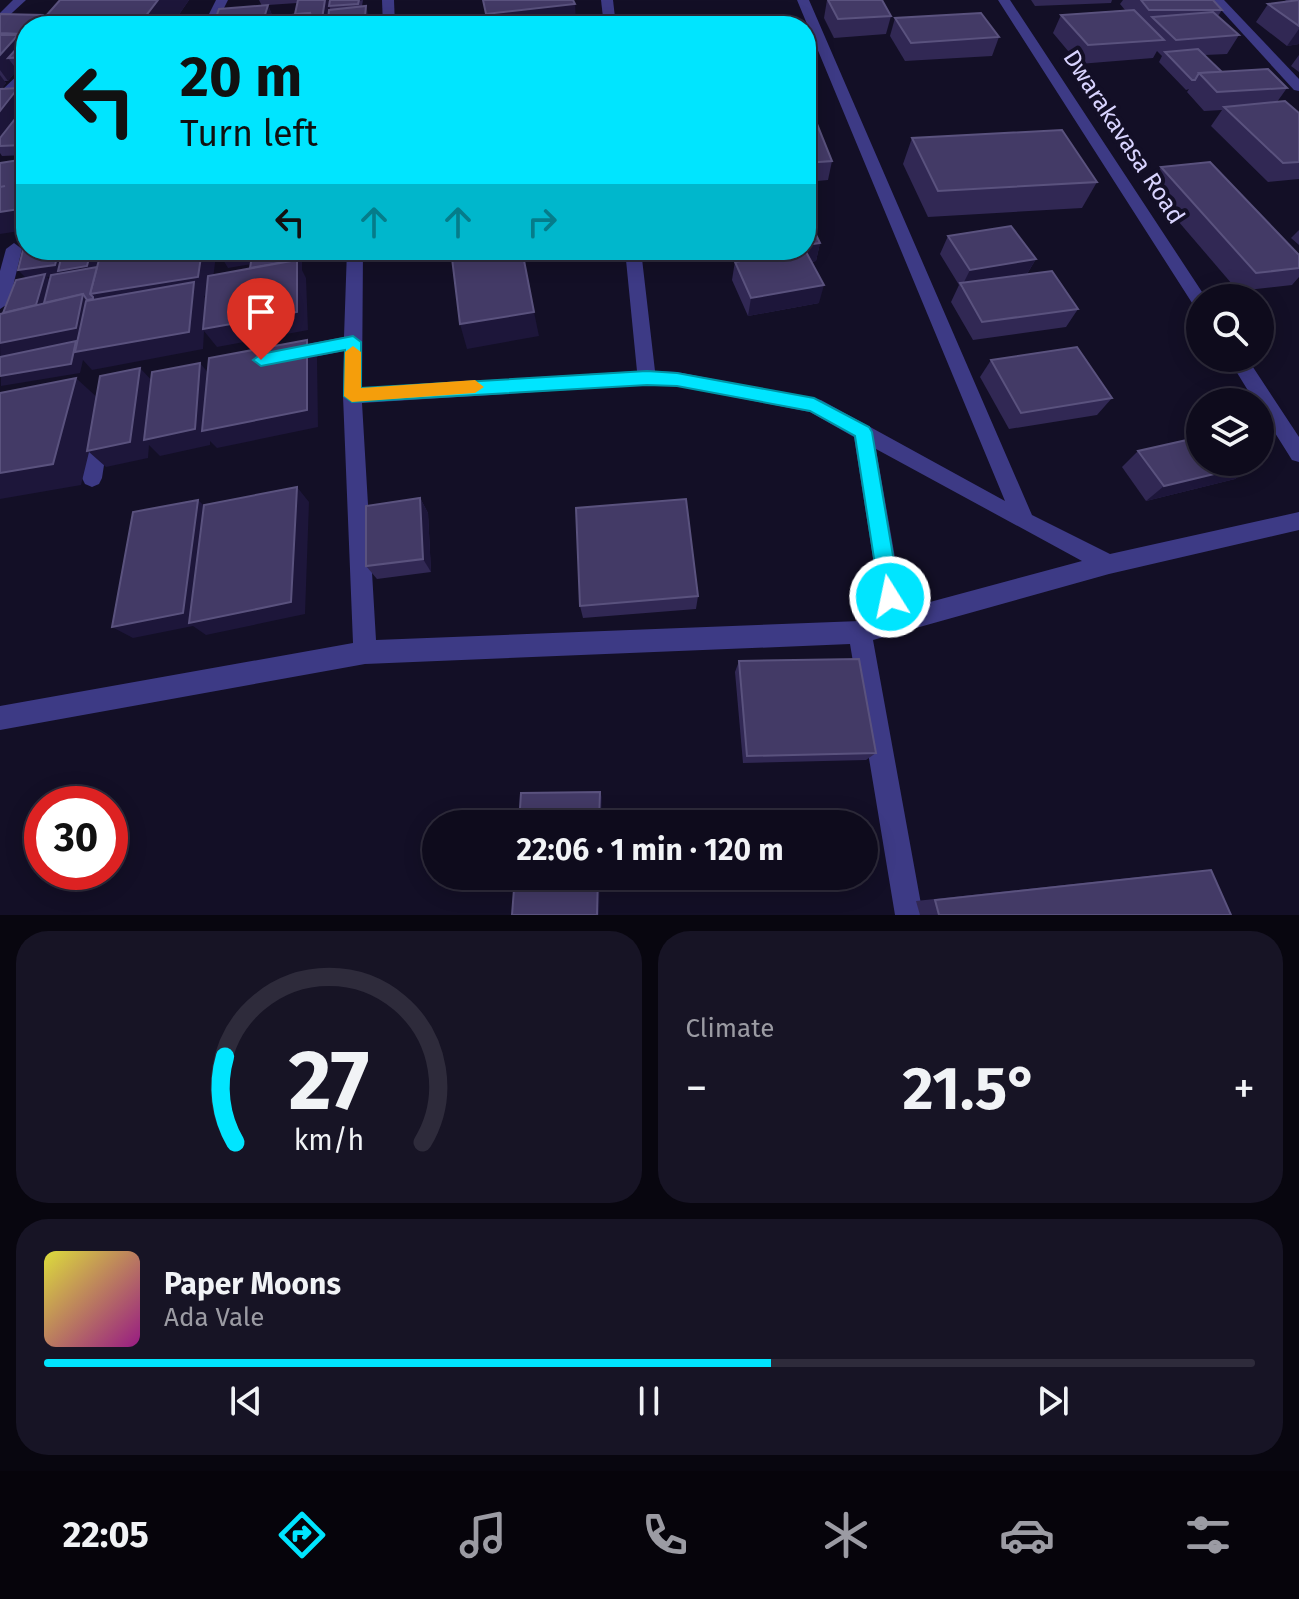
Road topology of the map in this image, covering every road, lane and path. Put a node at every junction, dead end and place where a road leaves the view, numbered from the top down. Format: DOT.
graph roads {
  1 [pos="20,0"];
  2 [pos="1004,0"];
  3 [pos="1218,0"];
  4 [pos="0,20"];
  5 [pos="816,31"];
  6 [pos="16,82"];
  7 [pos="1299,87"];
  8 [pos="0,100"];
  9 [pos="13,249"];
  10 [pos="355,260"];
  11 [pos="634,260"];
  12 [pos="1188,284"];
  13 [pos="0,303"];
  14 [pos="353,342"];
  15 [pos="261,360"];
  16 [pos="1246,372"];
  17 [pos="647,378"];
  18 [pos="352,396"];
  19 [pos="102,419"];
  20 [pos="863,432"];
  21 [pos="1299,454"];
  22 [pos="92,478"];
  23 [pos="1299,521"];
  24 [pos="1024,522"];
  25 [pos="1109,564"];
  26 [pos="895,624"];
  27 [pos="860,632"];
  28 [pos="365,652"];
  29 [pos="0,718"];
  30 [pos="909,915"];
  1 -- 4 [label="street"];
  2 -- 12 [label="street, Dwarakavasa Road"];
  3 -- 7 [label="street"];
  5 -- 24 [label="street"];
  6 -- 8 [label="street"];
  9 -- 13 [label="street"];
  10 -- 14 [label="street"];
  11 -- 17 [label="street"];
  14 -- 15 [label="street"];
  14 -- 18 [label="street"];
  16 -- 21 [label="street"];
  17 -- 18 [label="street"];
  17 -- 20 [label="street"];
  18 -- 28 [label="street"];
  19 -- 22 [label="street"];
  20 -- 24 [label="street"];
  20 -- 26 [label="street"];
  23 -- 25 [label="street"];
  24 -- 25 [label="street"];
  25 -- 26 [label="street"];
  26 -- 27 [label="street"];
  27 -- 28 [label="street"];
  27 -- 30 [label="street"];
  28 -- 29 [label="street"];
}
